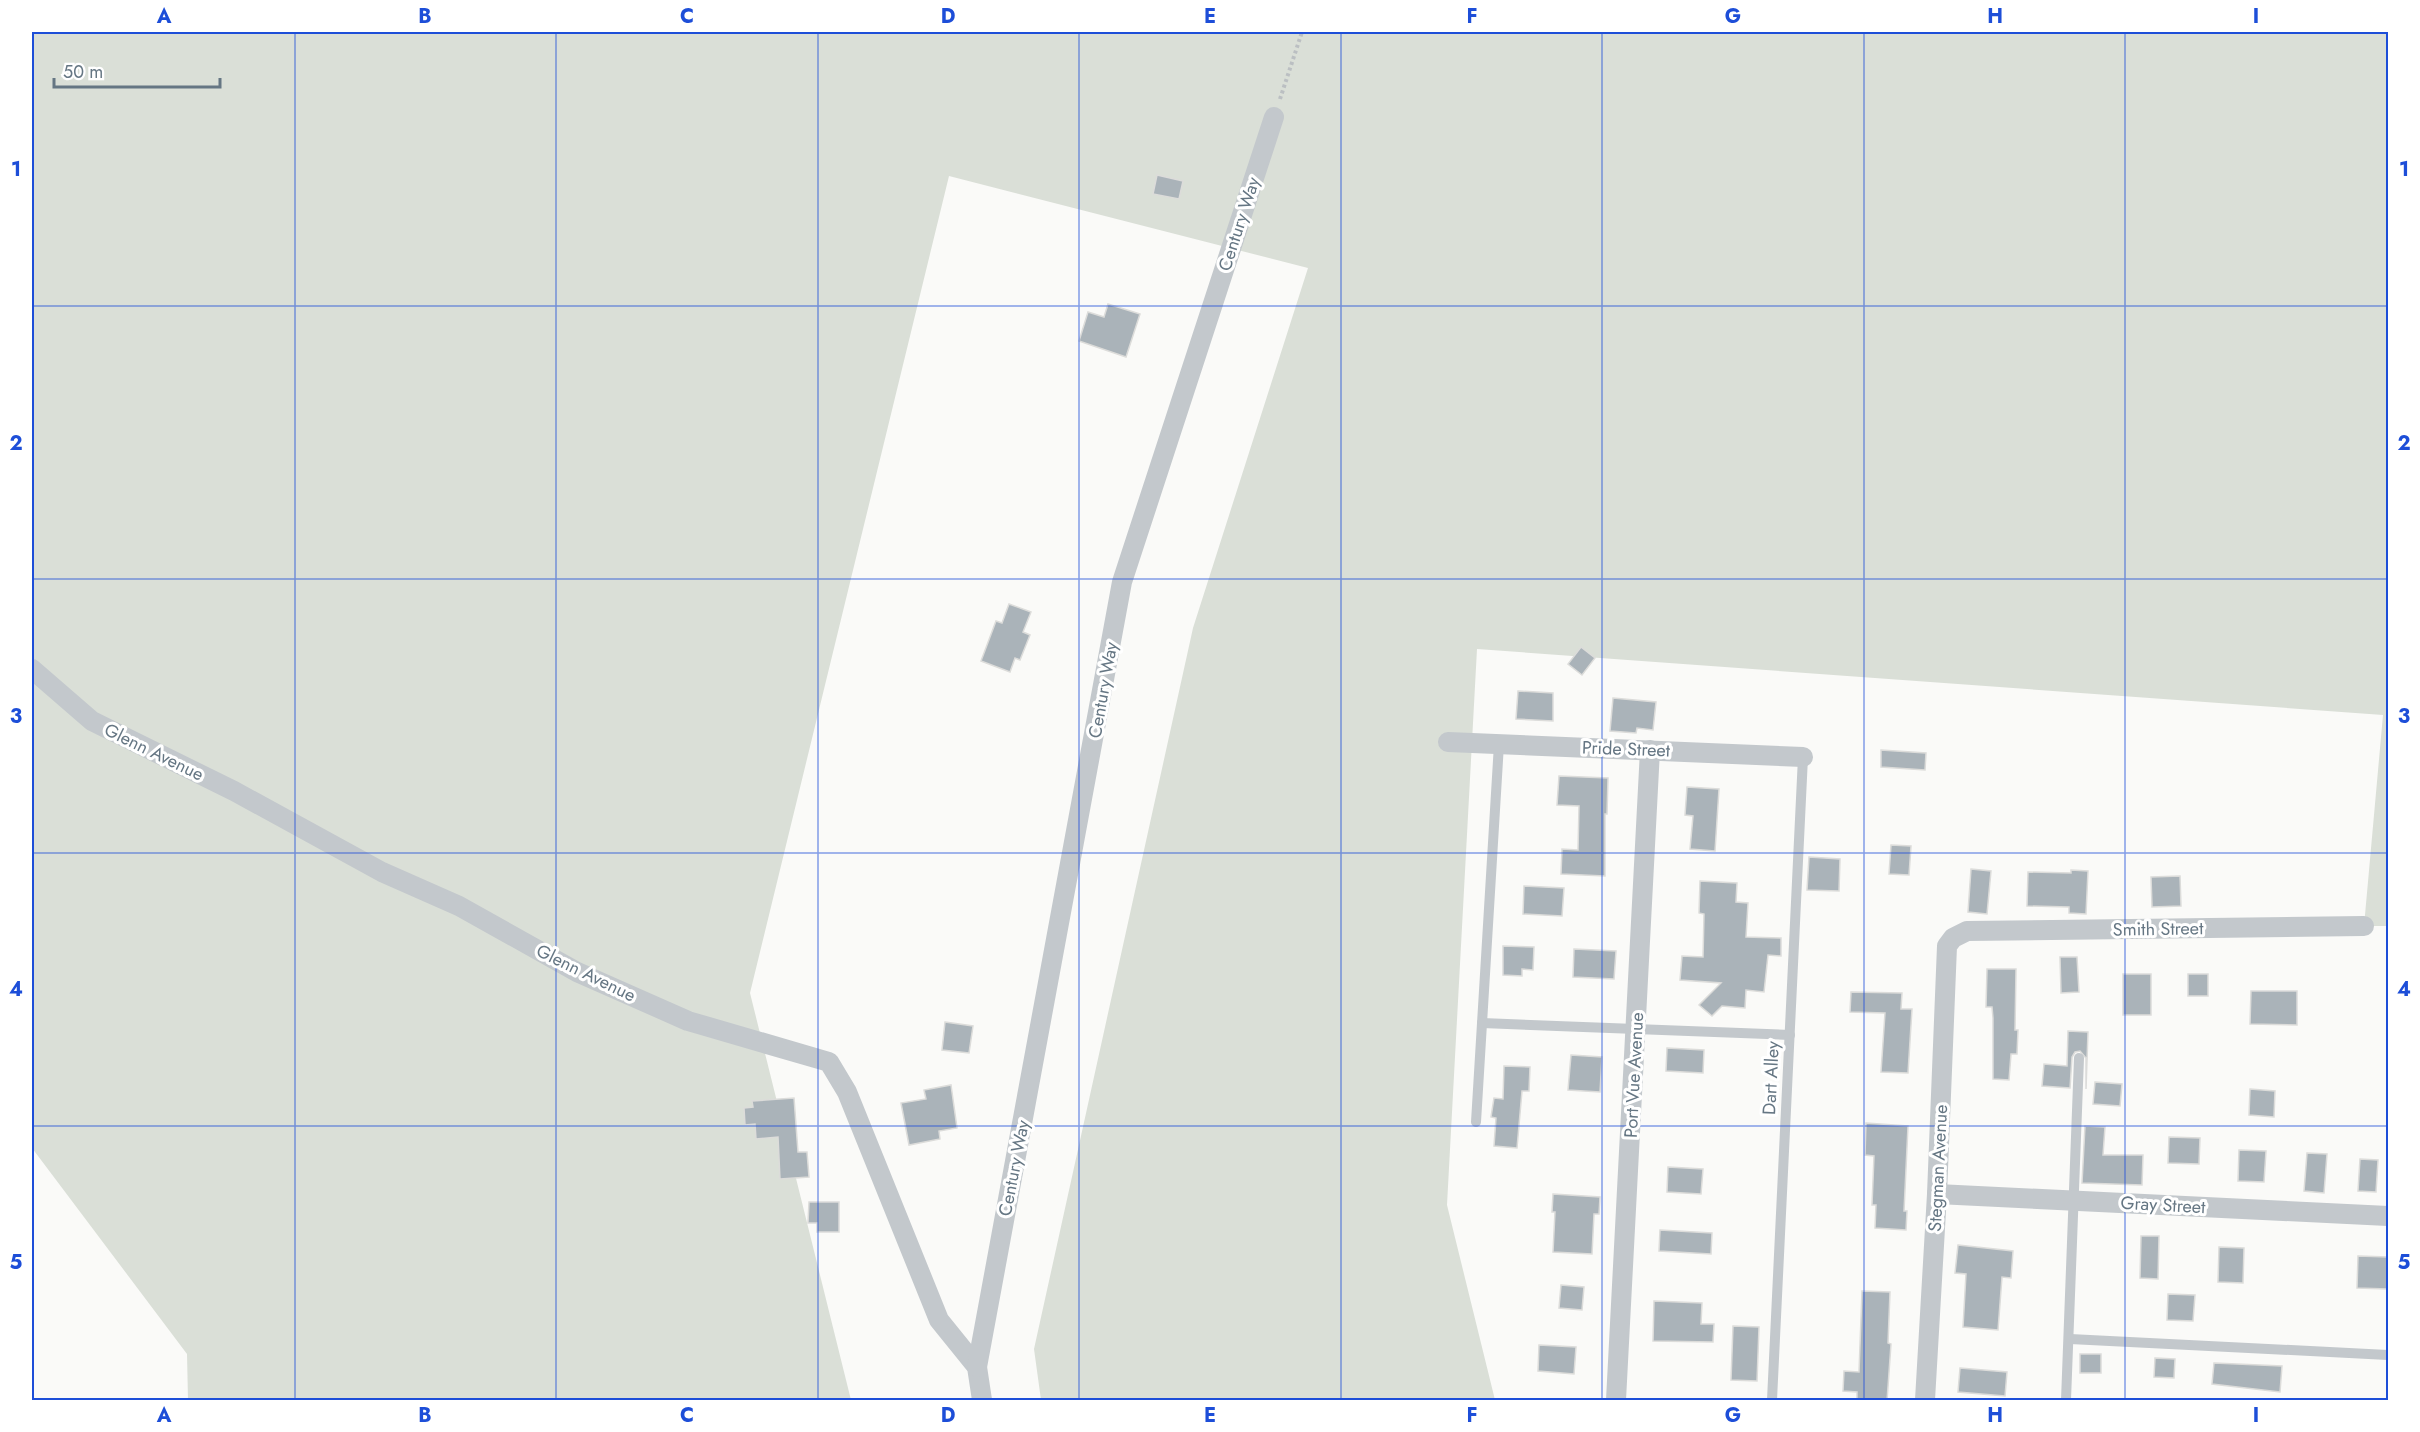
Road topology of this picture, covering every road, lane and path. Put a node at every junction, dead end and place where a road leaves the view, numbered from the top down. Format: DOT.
graph roads {
  1 [pos="1302,32"];
  2 [pos="1274,117"];
  3 [pos="32,669"];
  4 [pos="1448,742"];
  5 [pos="1499,744"];
  6 [pos="1650,750"];
  7 [pos="1803,758"];
  8 [pos="2364,926"];
  9 [pos="1953,938"];
  10 [pos="1482,1023"];
  11 [pos="1636,1030"];
  12 [pos="1790,1035"];
  13 [pos="2079,1058"];
  14 [pos="1476,1122"];
  15 [pos="1937,1194"];
  16 [pos="2074,1201"];
  17 [pos="2388,1216"];
  18 [pos="2070,1339"];
  19 [pos="2388,1355"];
  20 [pos="977,1367"];
  21 [pos="982,1401"];
  22 [pos="1616,1401"];
  23 [pos="1772,1401"];
  24 [pos="1925,1401"];
  25 [pos="2066,1401"];
  1 -- 2 [label="path"];
  2 -- 20 [label="street, Century Way"];
  3 -- 20 [label="street, Glenn Avenue"];
  4 -- 5 [label="street, Pride Street"];
  5 -- 6 [label="street, Pride Street"];
  5 -- 10 [label="lane"];
  6 -- 7 [label="street, Pride Street"];
  6 -- 11 [label="street, Port Vue Avenue"];
  7 -- 12 [label="lane, Dart Alley"];
  8 -- 9 [label="street, Smith Street"];
  9 -- 15 [label="street, Stegman Avenue"];
  10 -- 11 [label="lane"];
  10 -- 14 [label="lane"];
  11 -- 12 [label="lane"];
  11 -- 22 [label="street, Port Vue Avenue"];
  12 -- 23 [label="lane, Dart Alley"];
  13 -- 16 [label="lane"];
  15 -- 16 [label="street, Gray Street"];
  15 -- 24 [label="street, Stegman Avenue"];
  16 -- 17 [label="street, Gray Street"];
  16 -- 18 [label="lane"];
  18 -- 19 [label="lane"];
  18 -- 25 [label="lane"];
  20 -- 21 [label="street"];
}
